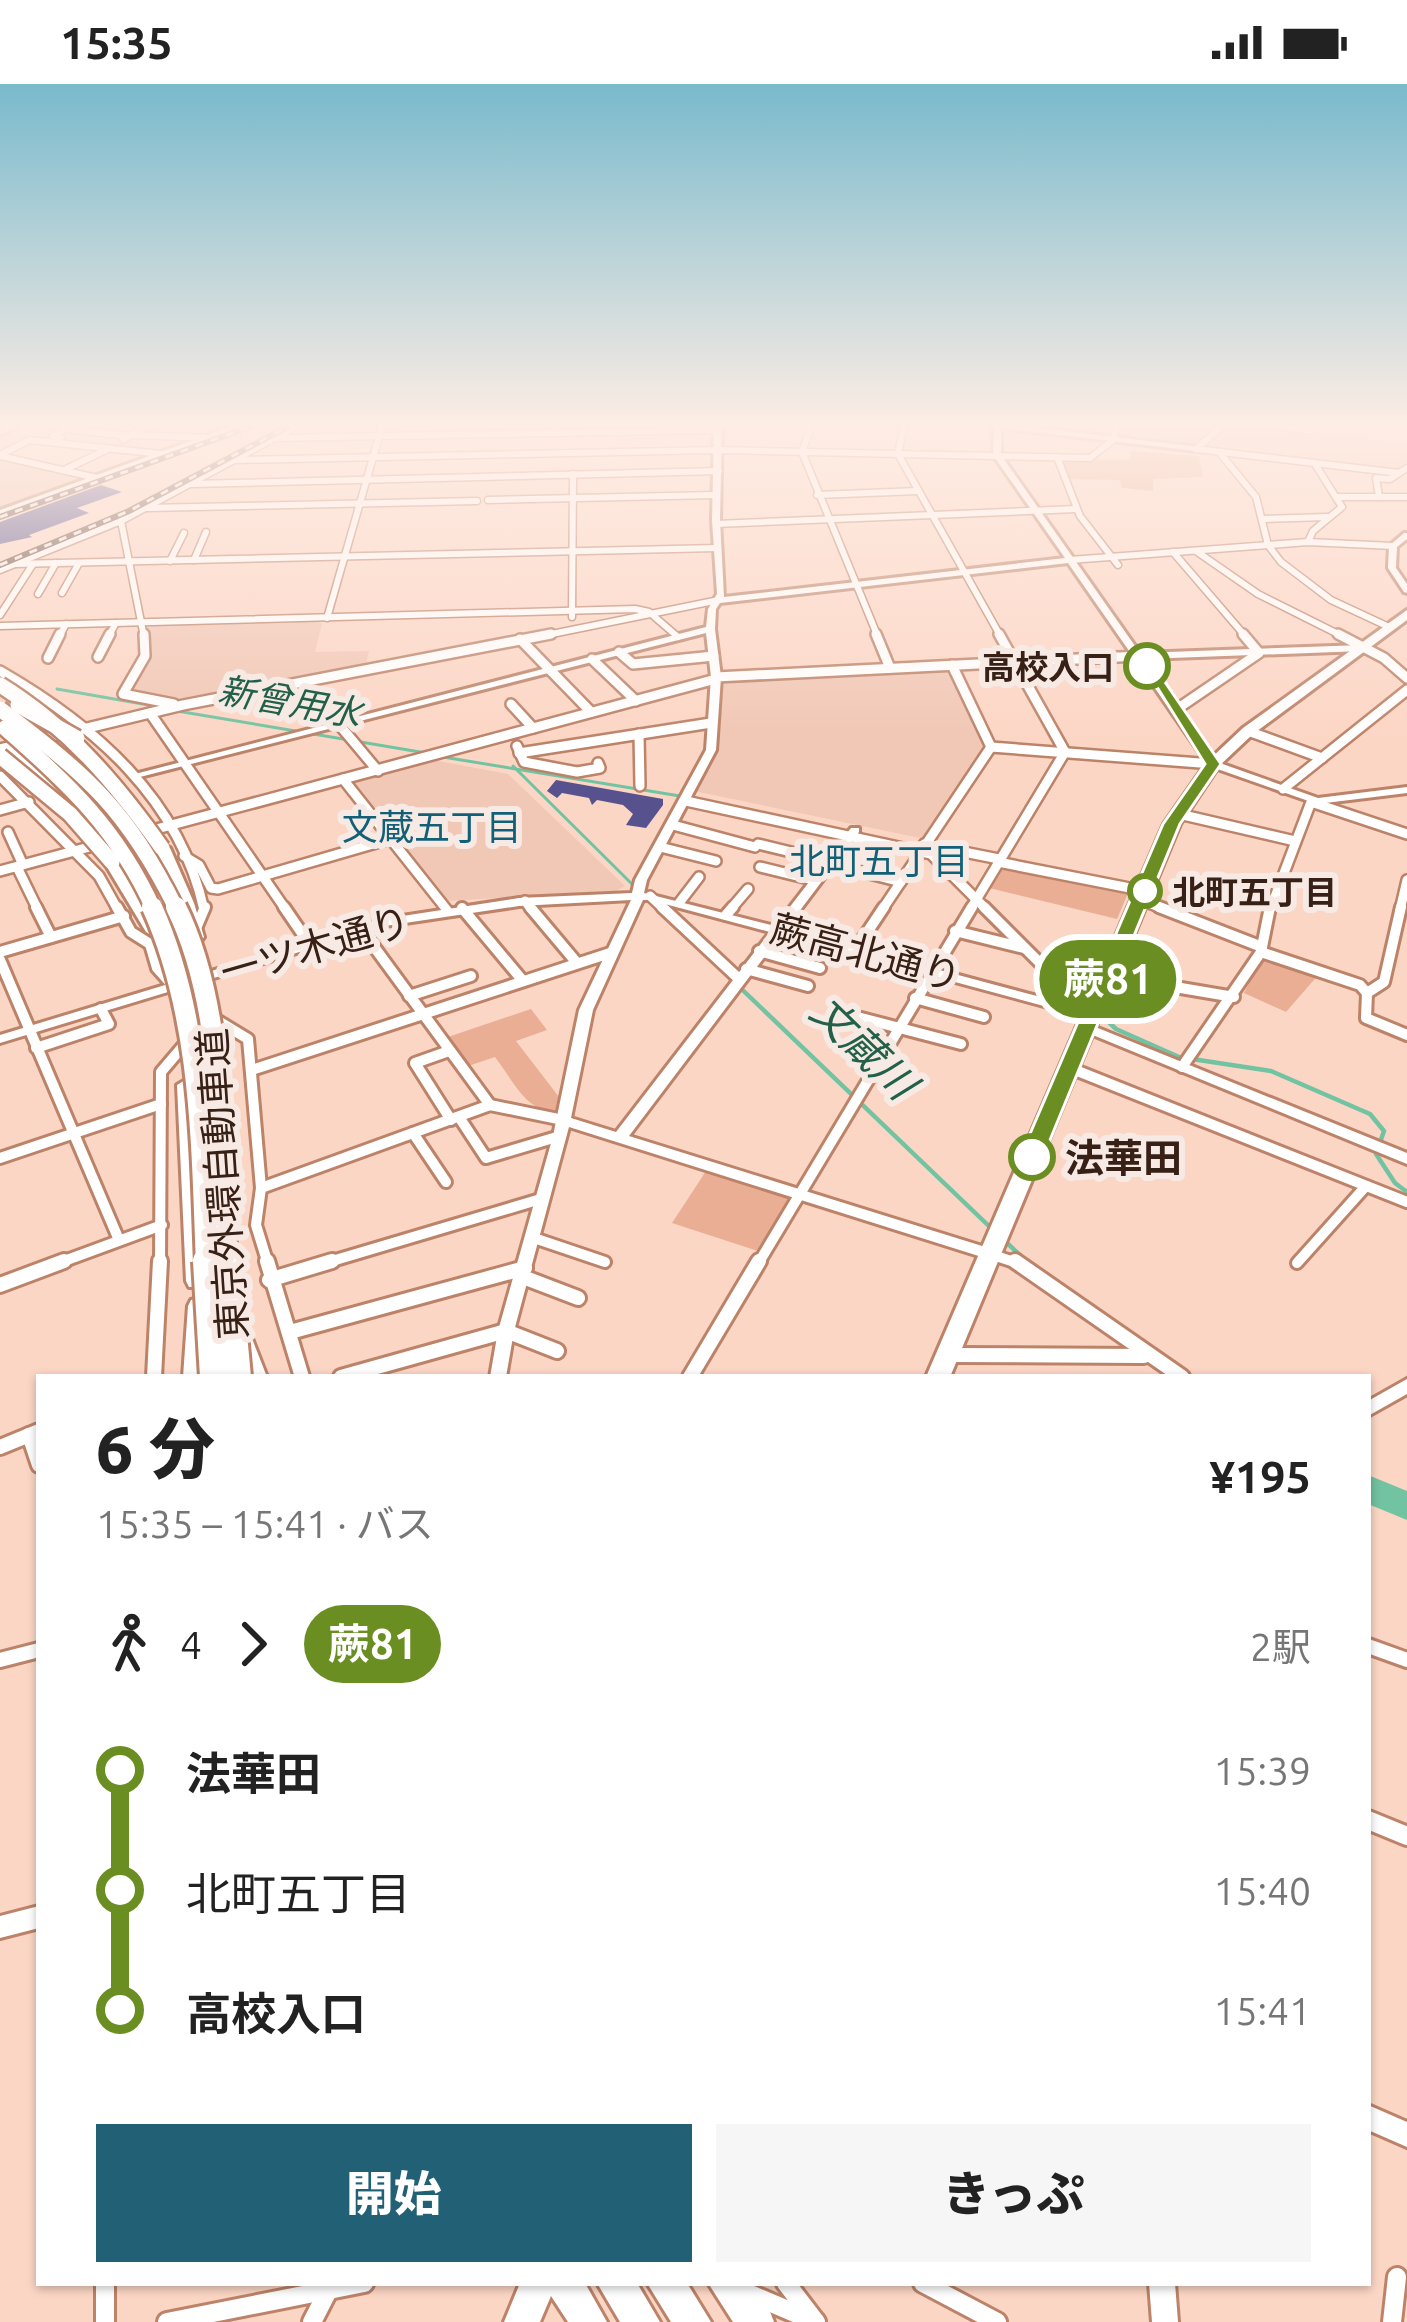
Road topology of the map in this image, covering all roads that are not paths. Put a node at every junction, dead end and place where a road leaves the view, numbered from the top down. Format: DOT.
graph roads {
  1 [pos="96,530"];
  2 [pos="123,530"];
  3 [pos="351,530"];
  4 [pos="573,530"];
  5 [pos="716,530"];
  6 [pos="832,530"];
  7 [pos="940,530"];
  8 [pos="1049,530"];
  9 [pos="1092,530"];
  10 [pos="1266,530"];
  11 [pos="1317,530"];
  12 [pos="206,532"];
  13 [pos="184,533"];
  14 [pos="1407,535"];
  15 [pos="1308,542"];
  16 [pos="1268,545"];
  17 [pos="1393,546"];
  18 [pos="717,548"];
  19 [pos="1195,550"];
  20 [pos="573,551"];
  21 [pos="1173,552"];
  22 [pos="344,556"];
  23 [pos="1111,556"];
  24 [pos="170,560"];
  25 [pos="194,560"];
  26 [pos="1070,560"];
  27 [pos="130,562"];
  28 [pos="56,563"];
  29 [pos="79,563"];
  30 [pos="14,564"];
  31 [pos="33,564"];
  32 [pos="1118,565"];
  33 [pos="0,570"];
  34 [pos="964,572"];
  35 [pos="854,584"];
  36 [pos="1407,590"];
  37 [pos="62,593"];
  38 [pos="38,594"];
  39 [pos="719,600"];
  40 [pos="572,611"];
  41 [pos="649,612"];
  42 [pos="1407,614"];
  43 [pos="0,615"];
  44 [pos="327,618"];
  45 [pos="116,622"];
  46 [pos="143,622"];
  47 [pos="66,624"];
  48 [pos="0,626"];
  49 [pos="1389,627"];
  50 [pos="573,628"];
  51 [pos="710,629"];
  52 [pos="678,637"];
  53 [pos="520,639"];
  54 [pos="1362,647"];
  55 [pos="1257,650"];
  56 [pos="619,652"];
  57 [pos="713,656"];
  58 [pos="1139,656"];
  59 [pos="98,657"];
  60 [pos="48,658"];
  61 [pos="592,659"];
  62 [pos="1014,662"];
  63 [pos="952,665"];
  64 [pos="890,668"];
  65 [pos="549,670"];
  66 [pos="0,671"];
  67 [pos="716,678"];
  68 [pos="1407,678"];
  69 [pos="0,685"];
  70 [pos="306,685"];
  71 [pos="1407,690"];
  72 [pos="0,695"];
  73 [pos="636,700"];
  74 [pos="511,704"];
  75 [pos="179,706"];
  76 [pos="0,709"];
  77 [pos="1177,709"];
  78 [pos="155,712"];
  79 [pos="591,712"];
  80 [pos="711,723"];
  81 [pos="0,724"];
  82 [pos="339,724"];
  83 [pos="533,728"];
  84 [pos="1248,731"];
  85 [pos="83,732"];
  86 [pos="512,734"];
  87 [pos="639,734"];
  88 [pos="991,747"];
  89 [pos="0,749"];
  90 [pos="1065,752"];
  91 [pos="520,753"];
  92 [pos="1322,758"];
  93 [pos="184,763"];
  94 [pos="598,763"];
  95 [pos="1213,764"];
  96 [pos="378,770"];
  97 [pos="136,775"];
  98 [pos="0,776"];
  99 [pos="344,779"];
  100 [pos="640,785"];
  101 [pos="1283,789"];
  102 [pos="1407,790"];
  103 [pos="687,797"];
  104 [pos="29,802"];
  105 [pos="1314,802"];
  106 [pos="0,809"];
  107 [pos="218,812"];
  108 [pos="1179,814"];
  109 [pos="802,822"];
  110 [pos="171,825"];
  111 [pos="673,825"];
  112 [pos="8,832"];
  113 [pos="852,833"];
  114 [pos="1407,834"];
  115 [pos="390,839"];
  116 [pos="1295,841"];
  117 [pos="660,847"];
  118 [pos="923,848"];
  119 [pos="780,850"];
  120 [pos="76,851"];
  121 [pos="184,856"];
  122 [pos="716,861"];
  123 [pos="998,861"];
  124 [pos="827,862"];
  125 [pos="20,866"];
  126 [pos="760,868"];
  127 [pos="0,871"];
  128 [pos="263,876"];
  129 [pos="699,877"];
  130 [pos="814,880"];
  131 [pos="1407,880"];
  132 [pos="901,882"];
  133 [pos="748,889"];
  134 [pos="642,894"];
  135 [pos="977,895"];
  136 [pos="1143,896"];
  137 [pos="524,901"];
  138 [pos="679,903"];
  139 [pos="1405,905"];
  140 [pos="455,909"];
  141 [pos="726,915"];
  142 [pos="124,916"];
  143 [pos="778,928"];
  144 [pos="361,929"];
  145 [pos="955,931"];
  146 [pos="1402,932"];
  147 [pos="194,934"];
  148 [pos="51,937"];
  149 [pos="310,945"];
  150 [pos="1027,948"];
  151 [pos="856,949"];
  152 [pos="1261,949"];
  153 [pos="760,951"];
  154 [pos="610,952"];
  155 [pos="0,956"];
  156 [pos="578,963"];
  157 [pos="820,968"];
  158 [pos="932,969"];
  159 [pos="471,976"];
  160 [pos="1110,976"];
  161 [pos="205,978"];
  162 [pos="738,979"];
  163 [pos="523,981"];
  164 [pos="808,986"];
  165 [pos="174,987"];
  166 [pos="1367,993"];
  167 [pos="409,996"];
  168 [pos="1234,997"];
  169 [pos="915,998"];
  170 [pos="101,1009"];
  171 [pos="838,1012"];
  172 [pos="209,1015"];
  173 [pos="422,1015"];
  174 [pos="1092,1016"];
  175 [pos="984,1017"];
  176 [pos="898,1028"];
  177 [pos="28,1030"];
  178 [pos="1407,1035"];
  179 [pos="0,1040"];
  180 [pos="961,1043"];
  181 [pos="184,1045"];
  182 [pos="36,1048"];
  183 [pos="449,1051"];
  184 [pos="1186,1062"];
  185 [pos="1070,1068"];
  186 [pos="252,1070"];
  187 [pos="161,1104"];
  188 [pos="490,1106"];
  189 [pos="455,1118"];
  190 [pos="562,1128"];
  191 [pos="413,1133"];
  192 [pos="73,1134"];
  193 [pos="620,1137"];
  194 [pos="0,1158"];
  195 [pos="1407,1159"];
  196 [pos="446,1182"];
  197 [pos="1366,1186"];
  198 [pos="261,1188"];
  199 [pos="799,1193"];
  200 [pos="544,1198"];
  201 [pos="1407,1202"];
  202 [pos="162,1225"];
  203 [pos="534,1238"];
  204 [pos="119,1240"];
  205 [pos="995,1242"];
  206 [pos="605,1262"];
  207 [pos="1297,1263"];
  208 [pos="524,1273"];
  209 [pos="269,1280"];
  210 [pos="0,1285"];
  211 [pos="224,1296"];
  212 [pos="578,1298"];
  213 [pos="199,1306"];
  214 [pos="506,1331"];
  215 [pos="290,1332"];
  216 [pos="557,1351"];
  217 [pos="1146,1356"];
  218 [pos="943,1366"];
  219 [pos="154,1374"];
  220 [pos="195,1374"];
  221 [pos="210,1374"];
  222 [pos="210,1374"];
  223 [pos="236,1374"];
  224 [pos="236,1374"];
  225 [pos="254,1374"];
  226 [pos="301,1374"];
  227 [pos="352,1374"];
  228 [pos="499,1374"];
  229 [pos="692,1374"];
  230 [pos="1177,1374"];
  231 [pos="1407,1386"];
  232 [pos="1371,1407"];
  233 [pos="34,1433"];
  234 [pos="0,1447"];
  235 [pos="1371,1647"];
  236 [pos="36,1651"];
  237 [pos="0,1660"];
  238 [pos="1407,1660"];
  239 [pos="1371,1821"];
  240 [pos="1407,1836"];
  241 [pos="36,1918"];
  242 [pos="0,1927"];
  243 [pos="1371,2118"];
  244 [pos="1407,2134"];
  245 [pos="1397,2277"];
  246 [pos="105,2286"];
  247 [pos="343,2286"];
  248 [pos="537,2286"];
  249 [pos="566,2286"];
  250 [pos="617,2286"];
  251 [pos="667,2286"];
  252 [pos="729,2286"];
  253 [pos="734,2286"];
  254 [pos="788,2286"];
  255 [pos="929,2286"];
  256 [pos="1162,2286"];
  257 [pos="329,2288"];
  258 [pos="105,2322"];
  259 [pos="167,2322"];
  260 [pos="312,2322"];
  261 [pos="522,2322"];
  262 [pos="589,2322"];
  263 [pos="642,2322"];
  264 [pos="693,2322"];
  265 [pos="756,2322"];
  266 [pos="816,2322"];
  267 [pos="997,2322"];
  268 [pos="1165,2322"];
  269 [pos="1392,2322"];
  1 -- 30 [label="street"];
  2 -- 27 [label="street"];
  3 -- 22 [label="street"];
  4 -- 20 [label="street"];
  5 -- 18 [label="street"];
  6 -- 35 [label="street"];
  7 -- 34 [label="street"];
  8 -- 26 [label="street"];
  9 -- 23 [label="street"];
  10 -- 16 [label="street"];
  11 -- 15 [label="street"];
  12 -- 25 [label="street"];
  13 -- 24 [label="street"];
  14 -- 17 [label="street"];
  15 -- 16 [label="street"];
  15 -- 17 [label="street"];
  16 -- 19 [label="street"];
  16 -- 49 [label="street"];
  17 -- 36 [label="street"];
  18 -- 20 [label="street"];
  18 -- 39 [label="street"];
  19 -- 21 [label="street"];
  19 -- 54 [label="street"];
  20 -- 22 [label="street"];
  20 -- 40 [label="street"];
  21 -- 23 [label="street"];
  21 -- 55 [label="street"];
  22 -- 25 [label="street"];
  22 -- 44 [label="street"];
  23 -- 26 [label="street"];
  23 -- 32 [label="street"];
  24 -- 25 [label="street"];
  24 -- 27 [label="street"];
  26 -- 34 [label="street"];
  26 -- 58 [label="street"];
  27 -- 29 [label="street"];
  27 -- 46 [label="street"];
  28 -- 29 [label="street"];
  28 -- 31 [label="street"];
  28 -- 38 [label="street"];
  29 -- 37 [label="street"];
  30 -- 31 [label="street"];
  30 -- 33 [label="street"];
  31 -- 43 [label="street"];
  34 -- 35 [label="street"];
  34 -- 62 [label="street"];
  35 -- 39 [label="street"];
  35 -- 64 [label="street"];
  39 -- 41 [label="street"];
  39 -- 51 [label="street"];
  40 -- 41 [label="street"];
  40 -- 44 [label="street"];
  40 -- 50 [label="street"];
  41 -- 50 [label="street"];
  41 -- 52 [label="street"];
  42 -- 49 [label="highway"];
  44 -- 46 [label="street"];
  45 -- 46 [label="street"];
  45 -- 47 [label="street"];
  45 -- 59 [label="street"];
  46 -- 75 [label="street"];
  47 -- 48 [label="street"];
  47 -- 60 [label="street"];
  49 -- 54 [label="highway"];
  50 -- 53 [label="street"];
  51 -- 52 [label="street"];
  51 -- 57 [label="street"];
  52 -- 56 [label="street"];
  53 -- 65 [label="street"];
  53 -- 70 [label="street"];
  54 -- 55 [label="street"];
  54 -- 68 [label="street"];
  54 -- 84 [label="highway"];
  55 -- 58 [label="street"];
  55 -- 77 [label="street"];
  56 -- 57 [label="street"];
  56 -- 61 [label="street"];
  57 -- 67 [label="street"];
  58 -- 62 [label="street"];
  58 -- 77 [label="street"];
  61 -- 65 [label="street"];
  61 -- 73 [label="street"];
  62 -- 63 [label="street"];
  62 -- 90 [label="street"];
  63 -- 64 [label="street"];
  63 -- 88 [label="street"];
  64 -- 67 [label="street"];
  65 -- 79 [label="street"];
  65 -- 82 [label="street"];
  66 -- 85 [label="street"];
  67 -- 73 [label="street"];
  67 -- 80 [label="street"];
  69 -- 85 [label="highway, bridge"];
  70 -- 75 [label="street"];
  70 -- 82 [label="street"];
  71 -- 92 [label="street"];
  72 -- 85 [label="highway, bridge"];
  73 -- 79 [label="street"];
  74 -- 83 [label="street"];
  75 -- 78 [label="street"];
  76 -- 223 [label="highway, 東京外環自動車道, bridge"];
  77 -- 95 [label="street"];
  78 -- 85 [label="street"];
  78 -- 93 [label="street"];
  79 -- 83 [label="street"];
  80 -- 87 [label="street"];
  80 -- 103 [label="street"];
  81 -- 221 [label="highway, 東京外環自動車道, bridge"];
  82 -- 93 [label="street"];
  82 -- 96 [label="street"];
  83 -- 86 [label="street"];
  84 -- 92 [label="street"];
  84 -- 95 [label="highway"];
  85 -- 89 [label="street"];
  85 -- 97 [label="street"];
  85 -- 147 [label="highway, bridge"];
  86 -- 91 [label="street"];
  86 -- 96 [label="street"];
  87 -- 91 [label="street"];
  87 -- 100 [label="street"];
  88 -- 90 [label="street"];
  88 -- 118 [label="street"];
  89 -- 165 [label="highway, bridge"];
  90 -- 95 [label="street"];
  90 -- 123 [label="street"];
  91 -- 94 [label="street"];
  92 -- 101 [label="street"];
  93 -- 97 [label="street"];
  93 -- 107 [label="street"];
  95 -- 101 [label="street"];
  95 -- 108 [label="highway"];
  96 -- 99 [label="street"];
  97 -- 110 [label="street"];
  98 -- 104 [label="street"];
  99 -- 107 [label="street"];
  99 -- 115 [label="street"];
  101 -- 105 [label="street"];
  102 -- 105 [label="street"];
  103 -- 109 [label="street"];
  103 -- 111 [label="street"];
  104 -- 106 [label="street"];
  104 -- 120 [label="street"];
  105 -- 114 [label="street"];
  105 -- 116 [label="street"];
  107 -- 110 [label="street"];
  107 -- 128 [label="street"];
  108 -- 116 [label="street"];
  108 -- 136 [label="highway"];
  109 -- 113 [label="street"];
  109 -- 119 [label="street"];
  110 -- 120 [label="street"];
  110 -- 121 [label="street"];
  111 -- 117 [label="street"];
  111 -- 119 [label="street"];
  112 -- 125 [label="street"];
  113 -- 118 [label="street"];
  113 -- 124 [label="street"];
  115 -- 128 [label="street"];
  115 -- 140 [label="street"];
  116 -- 152 [label="street"];
  117 -- 122 [label="street"];
  117 -- 134 [label="street"];
  118 -- 123 [label="street"];
  118 -- 132 [label="street"];
  118 -- 135 [label="street"];
  119 -- 124 [label="street"];
  120 -- 125 [label="street"];
  120 -- 142 [label="street"];
  121 -- 128 [label="street"];
  121 -- 147 [label="street"];
  123 -- 135 [label="street"];
  123 -- 136 [label="street"];
  124 -- 130 [label="street"];
  124 -- 132 [label="street"];
  125 -- 127 [label="street"];
  125 -- 148 [label="street"];
  126 -- 130 [label="street"];
  128 -- 149 [label="street"];
  129 -- 138 [label="street"];
  130 -- 143 [label="street"];
  131 -- 139 [label="street"];
  132 -- 151 [label="street"];
  133 -- 141 [label="street"];
  134 -- 137 [label="street, 一ツ木通り"];
  134 -- 138 [label="street, 蕨高北通り"];
  134 -- 154 [label="street"];
  134 -- 162 [label="street"];
  135 -- 145 [label="street"];
  135 -- 150 [label="street"];
  136 -- 152 [label="street"];
  136 -- 160 [label="highway"];
  137 -- 140 [label="street, 一ツ木通り"];
  137 -- 156 [label="street"];
  138 -- 141 [label="street, 蕨高北通り"];
  139 -- 146 [label="street"];
  140 -- 144 [label="street, 一ツ木通り"];
  140 -- 163 [label="street"];
  141 -- 143 [label="street, 蕨高北通り"];
  142 -- 148 [label="street"];
  142 -- 165 [label="street"];
  143 -- 151 [label="street, 蕨高北通り"];
  143 -- 153 [label="street"];
  144 -- 149 [label="street, 一ツ木通り"];
  144 -- 167 [label="street"];
  145 -- 150 [label="street"];
  145 -- 158 [label="street"];
  146 -- 166 [label="street"];
  147 -- 161 [label="highway"];
  148 -- 155 [label="street"];
  149 -- 161 [label="street, 一ツ木通り"];
  150 -- 174 [label="street"];
  151 -- 158 [label="street, 蕨高北通り"];
  152 -- 166 [label="street"];
  152 -- 168 [label="street"];
  153 -- 157 [label="street"];
  153 -- 162 [label="street"];
  154 -- 156 [label="street"];
  154 -- 190 [label="street"];
  155 -- 177 [label="street"];
  156 -- 163 [label="street"];
  158 -- 169 [label="street"];
  158 -- 174 [label="street, 蕨高北通り"];
  159 -- 167 [label="street"];
  160 -- 168 [label="street"];
  160 -- 174 [label="highway"];
  161 -- 165 [label="street, 一ツ木通り"];
  161 -- 172 [label="highway"];
  162 -- 164 [label="street"];
  162 -- 193 [label="street"];
  163 -- 173 [label="street"];
  165 -- 170 [label="street, 一ツ木通り"];
  165 -- 181 [label="highway"];
  166 -- 178 [label="street"];
  167 -- 173 [label="street"];
  168 -- 184 [label="street"];
  169 -- 175 [label="street"];
  169 -- 176 [label="street"];
  170 -- 177 [label="street, 一ツ木通り"];
  170 -- 182 [label="street"];
  171 -- 176 [label="street"];
  172 -- 186 [label="street"];
  172 -- 211 [label="highway"];
  173 -- 183 [label="street"];
  173 -- 186 [label="street"];
  174 -- 184 [label="street, 蕨高北通り"];
  174 -- 185 [label="highway"];
  176 -- 180 [label="street"];
  176 -- 199 [label="street"];
  177 -- 179 [label="street, 一ツ木通り"];
  177 -- 182 [label="street"];
  181 -- 187 [label="street"];
  181 -- 213 [label="highway"];
  182 -- 192 [label="street"];
  183 -- 188 [label="street"];
  183 -- 189 [label="street"];
  184 -- 195 [label="street, 蕨高北通り"];
  185 -- 197 [label="street"];
  185 -- 205 [label="highway"];
  186 -- 198 [label="street"];
  187 -- 192 [label="street"];
  187 -- 202 [label="street"];
  188 -- 189 [label="street"];
  188 -- 190 [label="street"];
  189 -- 190 [label="street"];
  189 -- 191 [label="street"];
  190 -- 193 [label="street"];
  190 -- 200 [label="street"];
  191 -- 196 [label="street"];
  191 -- 198 [label="street"];
  192 -- 194 [label="street"];
  192 -- 204 [label="street"];
  193 -- 199 [label="street"];
  197 -- 201 [label="street"];
  197 -- 207 [label="street"];
  198 -- 209 [label="street"];
  199 -- 205 [label="street"];
  199 -- 229 [label="street"];
  200 -- 203 [label="street"];
  200 -- 209 [label="street"];
  202 -- 204 [label="street"];
  202 -- 219 [label="street"];
  203 -- 206 [label="street"];
  203 -- 208 [label="street"];
  204 -- 210 [label="street"];
  205 -- 217 [label="street"];
  205 -- 218 [label="highway"];
  208 -- 212 [label="street"];
  208 -- 214 [label="street"];
  208 -- 215 [label="street"];
  209 -- 215 [label="street"];
  211 -- 224 [label="highway"];
  211 -- 225 [label="highway"];
  213 -- 220 [label="highway"];
  213 -- 222 [label="highway"];
  214 -- 216 [label="street"];
  214 -- 227 [label="street"];
  214 -- 228 [label="street"];
  215 -- 226 [label="street"];
  217 -- 218 [label="street"];
  217 -- 230 [label="street"];
  231 -- 232 [label="street"];
  233 -- 234 [label="street"];
  235 -- 238 [label="street"];
  236 -- 237 [label="street"];
  239 -- 240 [label="street"];
  241 -- 242 [label="street"];
  243 -- 244 [label="street"];
  245 -- 269 [label="street"];
  246 -- 258 [label="street"];
  247 -- 257 [label="street"];
  248 -- 261 [label="highway"];
  249 -- 262 [label="highway"];
  250 -- 263 [label="highway"];
  251 -- 264 [label="highway"];
  252 -- 265 [label="highway"];
  253 -- 266 [label="street"];
  254 -- 266 [label="street"];
  255 -- 267 [label="street"];
  256 -- 268 [label="street"];
  257 -- 259 [label="street"];
  257 -- 260 [label="street"];
}
